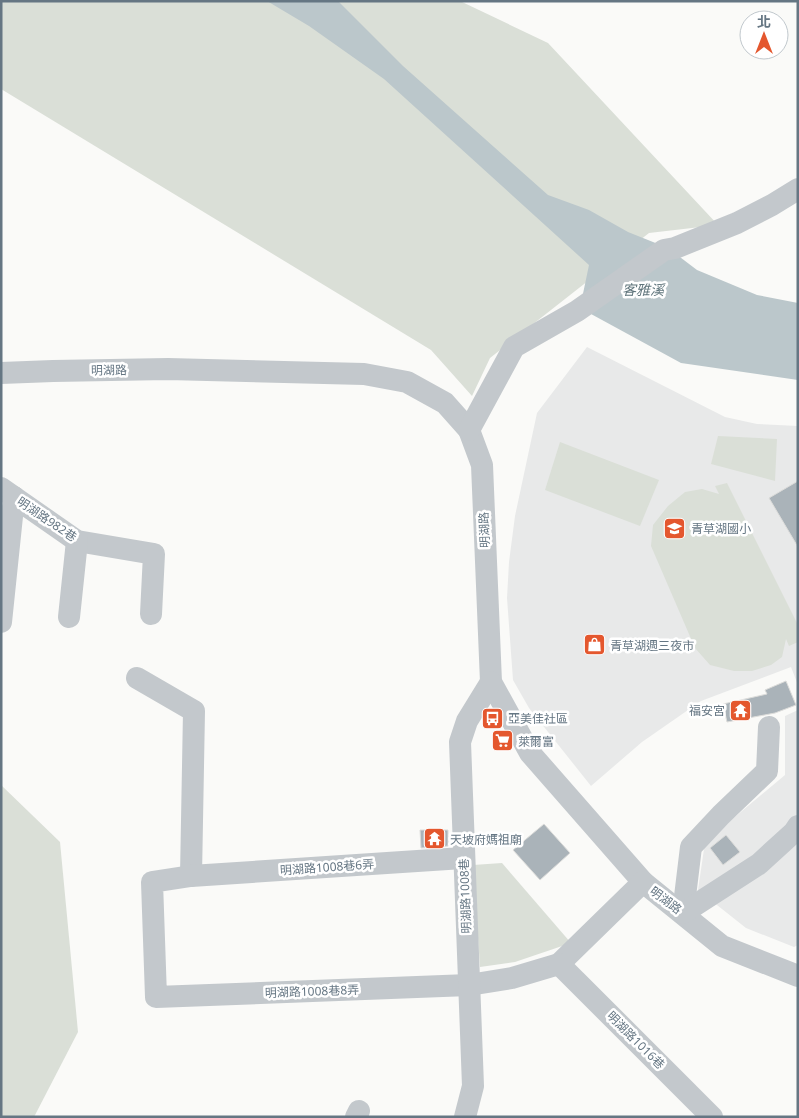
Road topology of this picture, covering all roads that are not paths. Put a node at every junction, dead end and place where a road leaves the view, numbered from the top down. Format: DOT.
graph roads {
  1 [pos="798,189"];
  2 [pos="1,373"];
  3 [pos="469,430"];
  4 [pos="8,493"];
  5 [pos="77,541"];
  6 [pos="151,614"];
  7 [pos="69,617"];
  8 [pos="1,622"];
  9 [pos="137,678"];
  10 [pos="491,682"];
  11 [pos="769,727"];
  12 [pos="798,826"];
  13 [pos="463,858"];
  14 [pos="192,876"];
  15 [pos="643,882"];
  16 [pos="683,913"];
  17 [pos="559,964"];
  18 [pos="793,969"];
  19 [pos="469,985"];
  20 [pos="156,997"];
  21 [pos="465,1117"];
  22 [pos="712,1117"];
  1 -- 3 [label="street"];
  2 -- 3 [label="street, 明湖路"];
  3 -- 10 [label="street, 明湖路"];
  4 -- 5 [label="street, 明湖路982巷"];
  4 -- 8 [label="street"];
  5 -- 6 [label="street, 明湖路982巷"];
  5 -- 7 [label="street"];
  9 -- 14 [label="street"];
  10 -- 13 [label="street, 明湖路1008巷"];
  10 -- 15 [label="street, 明湖路"];
  11 -- 16 [label="street"];
  12 -- 16 [label="street"];
  13 -- 14 [label="street, 明湖路1008巷6弄"];
  13 -- 19 [label="street, 明湖路1008巷"];
  14 -- 20 [label="street, 明湖路1008巷6弄"];
  15 -- 16 [label="street, 明湖路"];
  15 -- 17 [label="street"];
  16 -- 18 [label="street, 明湖路"];
  17 -- 19 [label="street"];
  17 -- 22 [label="street, 明湖路1016巷"];
  19 -- 20 [label="street, 明湖路1008巷8弄"];
  19 -- 21 [label="street, 明湖路1008巷"];
}
